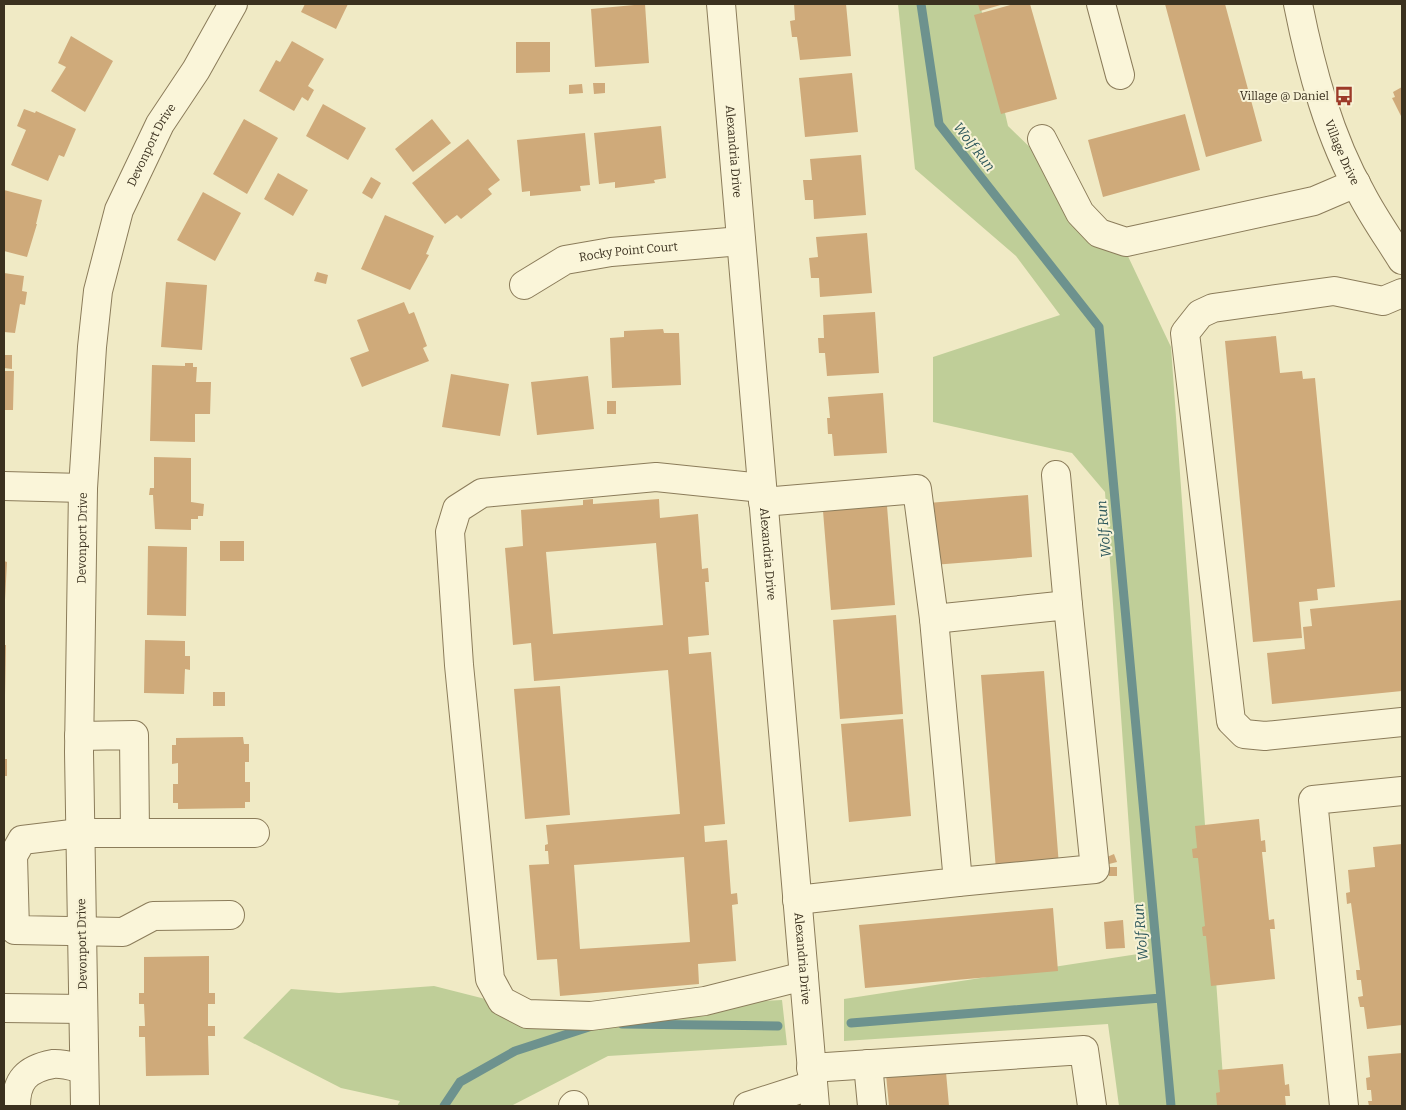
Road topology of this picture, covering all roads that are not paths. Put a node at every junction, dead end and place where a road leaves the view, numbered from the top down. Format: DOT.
graph roads {
  1 [pos="233,4"];
  2 [pos="721,4"];
  3 [pos="1101,4"];
  4 [pos="1298,4"];
  5 [pos="1120,75"];
  6 [pos="1042,138"];
  7 [pos="1356,183"];
  8 [pos="741,241"];
  9 [pos="1402,260"];
  10 [pos="524,285"];
  11 [pos="1402,293"];
  12 [pos="1056,475"];
  13 [pos="4,486"];
  14 [pos="83,488"];
  15 [pos="763,495"];
  16 [pos="1068,605"];
  17 [pos="934,619"];
  18 [pos="1402,722"];
  19 [pos="79,736"];
  20 [pos="1402,791"];
  21 [pos="80,833"];
  22 [pos="135,833"];
  23 [pos="255,833"];
  24 [pos="958,882"];
  25 [pos="797,900"];
  26 [pos="230,915"];
  27 [pos="9,930"];
  28 [pos="82,932"];
  29 [pos="804,976"];
  30 [pos="4,1008"];
  31 [pos="83,1010"];
  32 [pos="868,1064"];
  33 [pos="84,1068"];
  34 [pos="813,1086"];
  35 [pos="16,1106"];
  36 [pos="85,1106"];
  37 [pos="748,1106"];
  38 [pos="872,1106"];
  39 [pos="1092,1106"];
  40 [pos="1344,1106"];
  1 -- 14 [label="street, Devonport Drive"];
  2 -- 8 [label="street, Alexandria Drive"];
  3 -- 5 [label="street"];
  4 -- 7 [label="street, Village Drive"];
  6 -- 7 [label="street"];
  7 -- 9 [label="street, Village Drive"];
  8 -- 10 [label="street, Rocky Point Court"];
  8 -- 15 [label="street, Alexandria Drive"];
  11 -- 18 [label="street"];
  12 -- 16 [label="street"];
  13 -- 14 [label="street"];
  14 -- 19 [label="street, Devonport Drive"];
  15 -- 17 [label="street"];
  15 -- 25 [label="street, Alexandria Drive"];
  15 -- 29 [label="street"];
  16 -- 17 [label="street"];
  16 -- 24 [label="street"];
  17 -- 24 [label="street"];
  19 -- 21 [label="street, Devonport Drive"];
  19 -- 22 [label="street"];
  20 -- 40 [label="street"];
  21 -- 22 [label="street"];
  21 -- 27 [label="street"];
  21 -- 28 [label="street, Devonport Drive"];
  22 -- 23 [label="street"];
  24 -- 25 [label="street"];
  25 -- 29 [label="street, Alexandria Drive"];
  26 -- 28 [label="street"];
  27 -- 28 [label="street"];
  28 -- 31 [label="street, Devonport Drive"];
  29 -- 34 [label="street, Alexandria Drive"];
  30 -- 31 [label="street"];
  31 -- 33 [label="street, Devonport Drive"];
  32 -- 34 [label="street"];
  32 -- 38 [label="street"];
  32 -- 39 [label="street"];
  33 -- 35 [label="street"];
  33 -- 36 [label="street, Devonport Drive"];
  34 -- 37 [label="street"];
}
